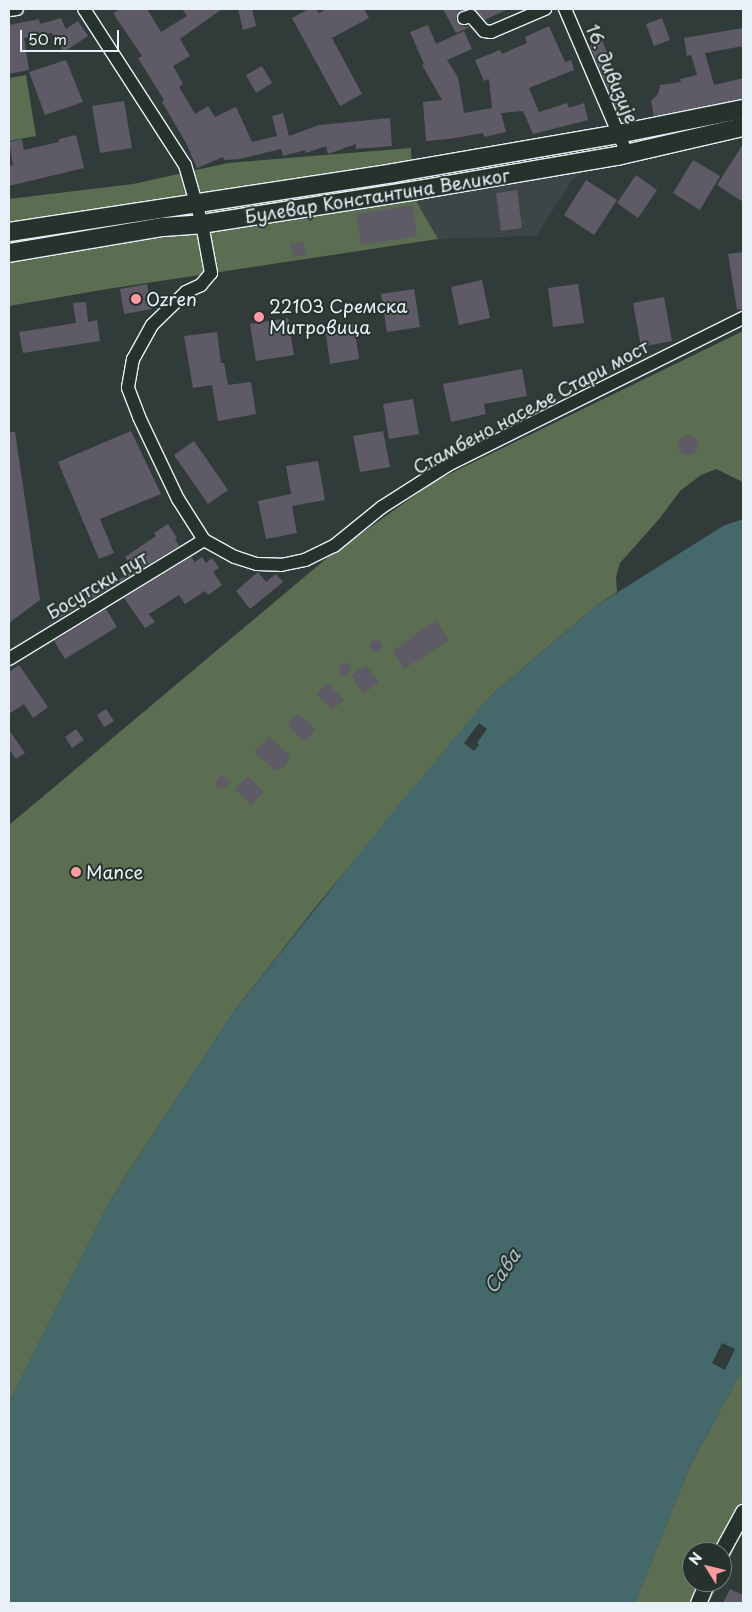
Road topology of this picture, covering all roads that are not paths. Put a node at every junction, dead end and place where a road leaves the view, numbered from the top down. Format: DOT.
graph roads {
  1 [pos="17,9"];
  2 [pos="84,9"];
  3 [pos="545,9"];
  4 [pos="565,9"];
  5 [pos="9,10"];
  6 [pos="464,18"];
  7 [pos="743,109"];
  8 [pos="743,127"];
  9 [pos="618,134"];
  10 [pos="627,154"];
  11 [pos="195,203"];
  12 [pos="202,224"];
  13 [pos="9,232"];
  14 [pos="9,254"];
  15 [pos="743,318"];
  16 [pos="204,540"];
  17 [pos="9,660"];
  18 [pos="743,1512"];
  19 [pos="726,1542"];
  1 -- 5 [label="street"];
  2 -- 11 [label="street, Стамбено насеље Стари мост"];
  3 -- 6 [label="street"];
  4 -- 9 [label="street, 16. дивизије"];
  7 -- 9 [label="main road, Булевар Константина Великог"];
  8 -- 10 [label="main road, Булевар Константина Великог"];
  9 -- 10 [label="street, 16. дивизије"];
  9 -- 11 [label="main road, Булевар Константина Великог"];
  10 -- 12 [label="main road, Булевар Константина Великог"];
  11 -- 12 [label="street, Стамбено насеље Стари мост"];
  11 -- 13 [label="main road, Булевар Константина Великог"];
  12 -- 14 [label="main road, Булевар Константина Великог"];
  12 -- 16 [label="street, Стамбено насеље Стари мост"];
  15 -- 16 [label="street, Стамбено насеље Стари мост"];
  16 -- 17 [label="street, Босутски пут"];
  18 -- 19 [label="street"];
}
